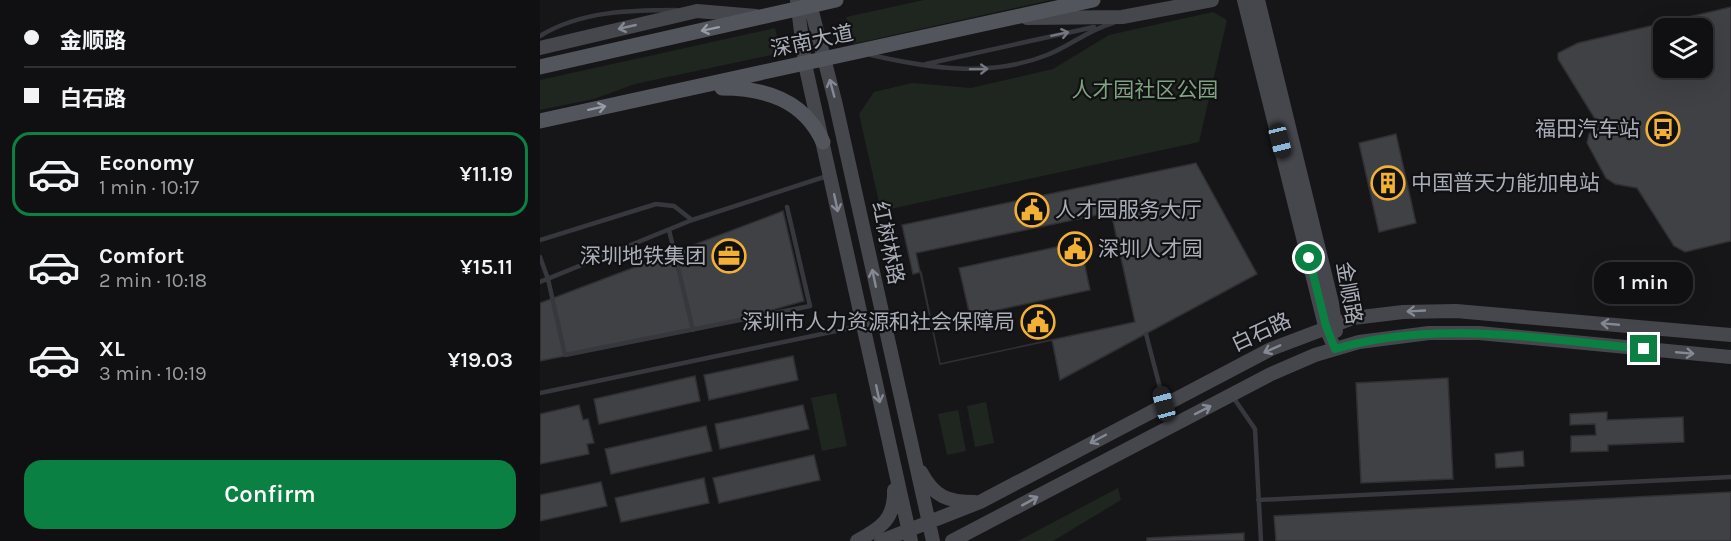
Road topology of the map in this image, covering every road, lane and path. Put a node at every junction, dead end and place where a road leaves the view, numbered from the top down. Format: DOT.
graph roads {
  1 [pos="836,0"];
  2 [pos="1093,0"];
  3 [pos="1212,0"];
  4 [pos="1244,0"];
  5 [pos="1258,0"];
  6 [pos="804,4"];
  7 [pos="697,11"];
  8 [pos="1135,15"];
  9 [pos="767,16"];
  10 [pos="1007,18"];
  11 [pos="1108,24"];
  12 [pos="540,36"];
  13 [pos="540,48"];
  14 [pos="859,52"];
  15 [pos="825,60"];
  16 [pos="805,64"];
  17 [pos="921,65"];
  18 [pos="540,67"];
  19 [pos="677,92"];
  20 [pos="540,121"];
  21 [pos="1286,139"];
  22 [pos="823,142"];
  23 [pos="830,176"];
  24 [pos="788,207"];
  25 [pos="692,220"];
  26 [pos="669,230"];
  27 [pos="540,240"];
  28 [pos="540,257"];
  29 [pos="548,279"];
  30 [pos="540,282"];
  31 [pos="863,325"];
  32 [pos="1331,325"];
  33 [pos="693,330"];
  34 [pos="1146,334"];
  35 [pos="1731,335"];
  36 [pos="1335,349"];
  37 [pos="1731,357"];
  38 [pos="540,393"];
  39 [pos="1232,395"];
  40 [pos="1164,404"];
  41 [pos="914,458"];
  42 [pos="894,470"];
  43 [pos="1731,477"];
  44 [pos="1258,500"];
  45 [pos="980,502"];
  46 [pos="930,524"];
  47 [pos="979,529"];
  48 [pos="910,537"];
  49 [pos="857,541"];
  50 [pos="881,541"];
  51 [pos="933,541"];
  52 [pos="952,541"];
  53 [pos="968,541"];
  54 [pos="1261,541"];
  1 -- 6 [label="main road, 深南大道"];
  2 -- 10 [label="main road, 深南大道"];
  3 -- 8 [label="main road"];
  4 -- 21 [label="main road, 金顺路"];
  5 -- 21 [label="main road, 金顺路"];
  6 -- 9 [label="main road, 深南大道"];
  6 -- 15 [label="main road, 红树林路"];
  6 -- 16 [label="main road, 红树林路"];
  7 -- 9 [label="main road"];
  7 -- 12 [label="lane"];
  7 -- 13 [label="main road, one-way"];
  8 -- 10 [label="main road"];
  8 -- 11 [label="lane"];
  9 -- 18 [label="main road, 深南大道, one-way"];
  10 -- 14 [label="main road, 深南大道"];
  17 -- 11 [label="lane, one-way"];
  17 -- 11 [label="lane, one-way"];
  14 -- 15 [label="main road, 深南大道"];
  14 -- 17 [label="lane"];
  15 -- 16 [label="main road, 深南大道"];
  41 -- 15 [label="main road, 红树林路, one-way"];
  16 -- 19 [label="main road, 深南大道"];
  16 -- 22 [label="main road, 红树林路"];
  20 -- 19 [label="main road, 深南大道, one-way"];
  19 -- 22 [label="main road"];
  21 -- 32 [label="main road, 金顺路"];
  22 -- 23 [label="main road, 红树林路"];
  23 -- 25 [label="lane"];
  23 -- 31 [label="main road, 红树林路, one-way"];
  24 -- 33 [label="lane"];
  25 -- 26 [label="lane"];
  25 -- 27 [label="lane"];
  26 -- 29 [label="lane"];
  26 -- 33 [label="lane"];
  28 -- 29 [label="lane"];
  29 -- 30 [label="lane"];
  29 -- 33 [label="lane"];
  31 -- 38 [label="lane"];
  31 -- 42 [label="main road, 红树林路, one-way"];
  35 -- 32 [label="main road, 白石路, one-way"];
  32 -- 36 [label="main road, 金顺路"];
  32 -- 40 [label="main road, 白石路, one-way"];
  34 -- 40 [label="lane"];
  36 -- 37 [label="main road, 白石路, one-way"];
  36 -- 39 [label="main road, 白石路"];
  39 -- 44 [label="lane"];
  47 -- 39 [label="main road, 白石路, one-way"];
  40 -- 45 [label="main road, 白石路, one-way"];
  41 -- 45 [label="main road"];
  41 -- 46 [label="main road, 红树林路"];
  42 -- 48 [label="main road, 红树林路"];
  42 -- 49 [label="main road"];
  43 -- 44 [label="lane"];
  44 -- 54 [label="lane"];
  45 -- 46 [label="main road, 白石路"];
  46 -- 48 [label="main road, 白石路"];
  46 -- 51 [label="main road, 红树林路"];
  47 -- 52 [label="main road, 白石路"];
  47 -- 53 [label="main road"];
  48 -- 50 [label="main road, 白石路"];
}
